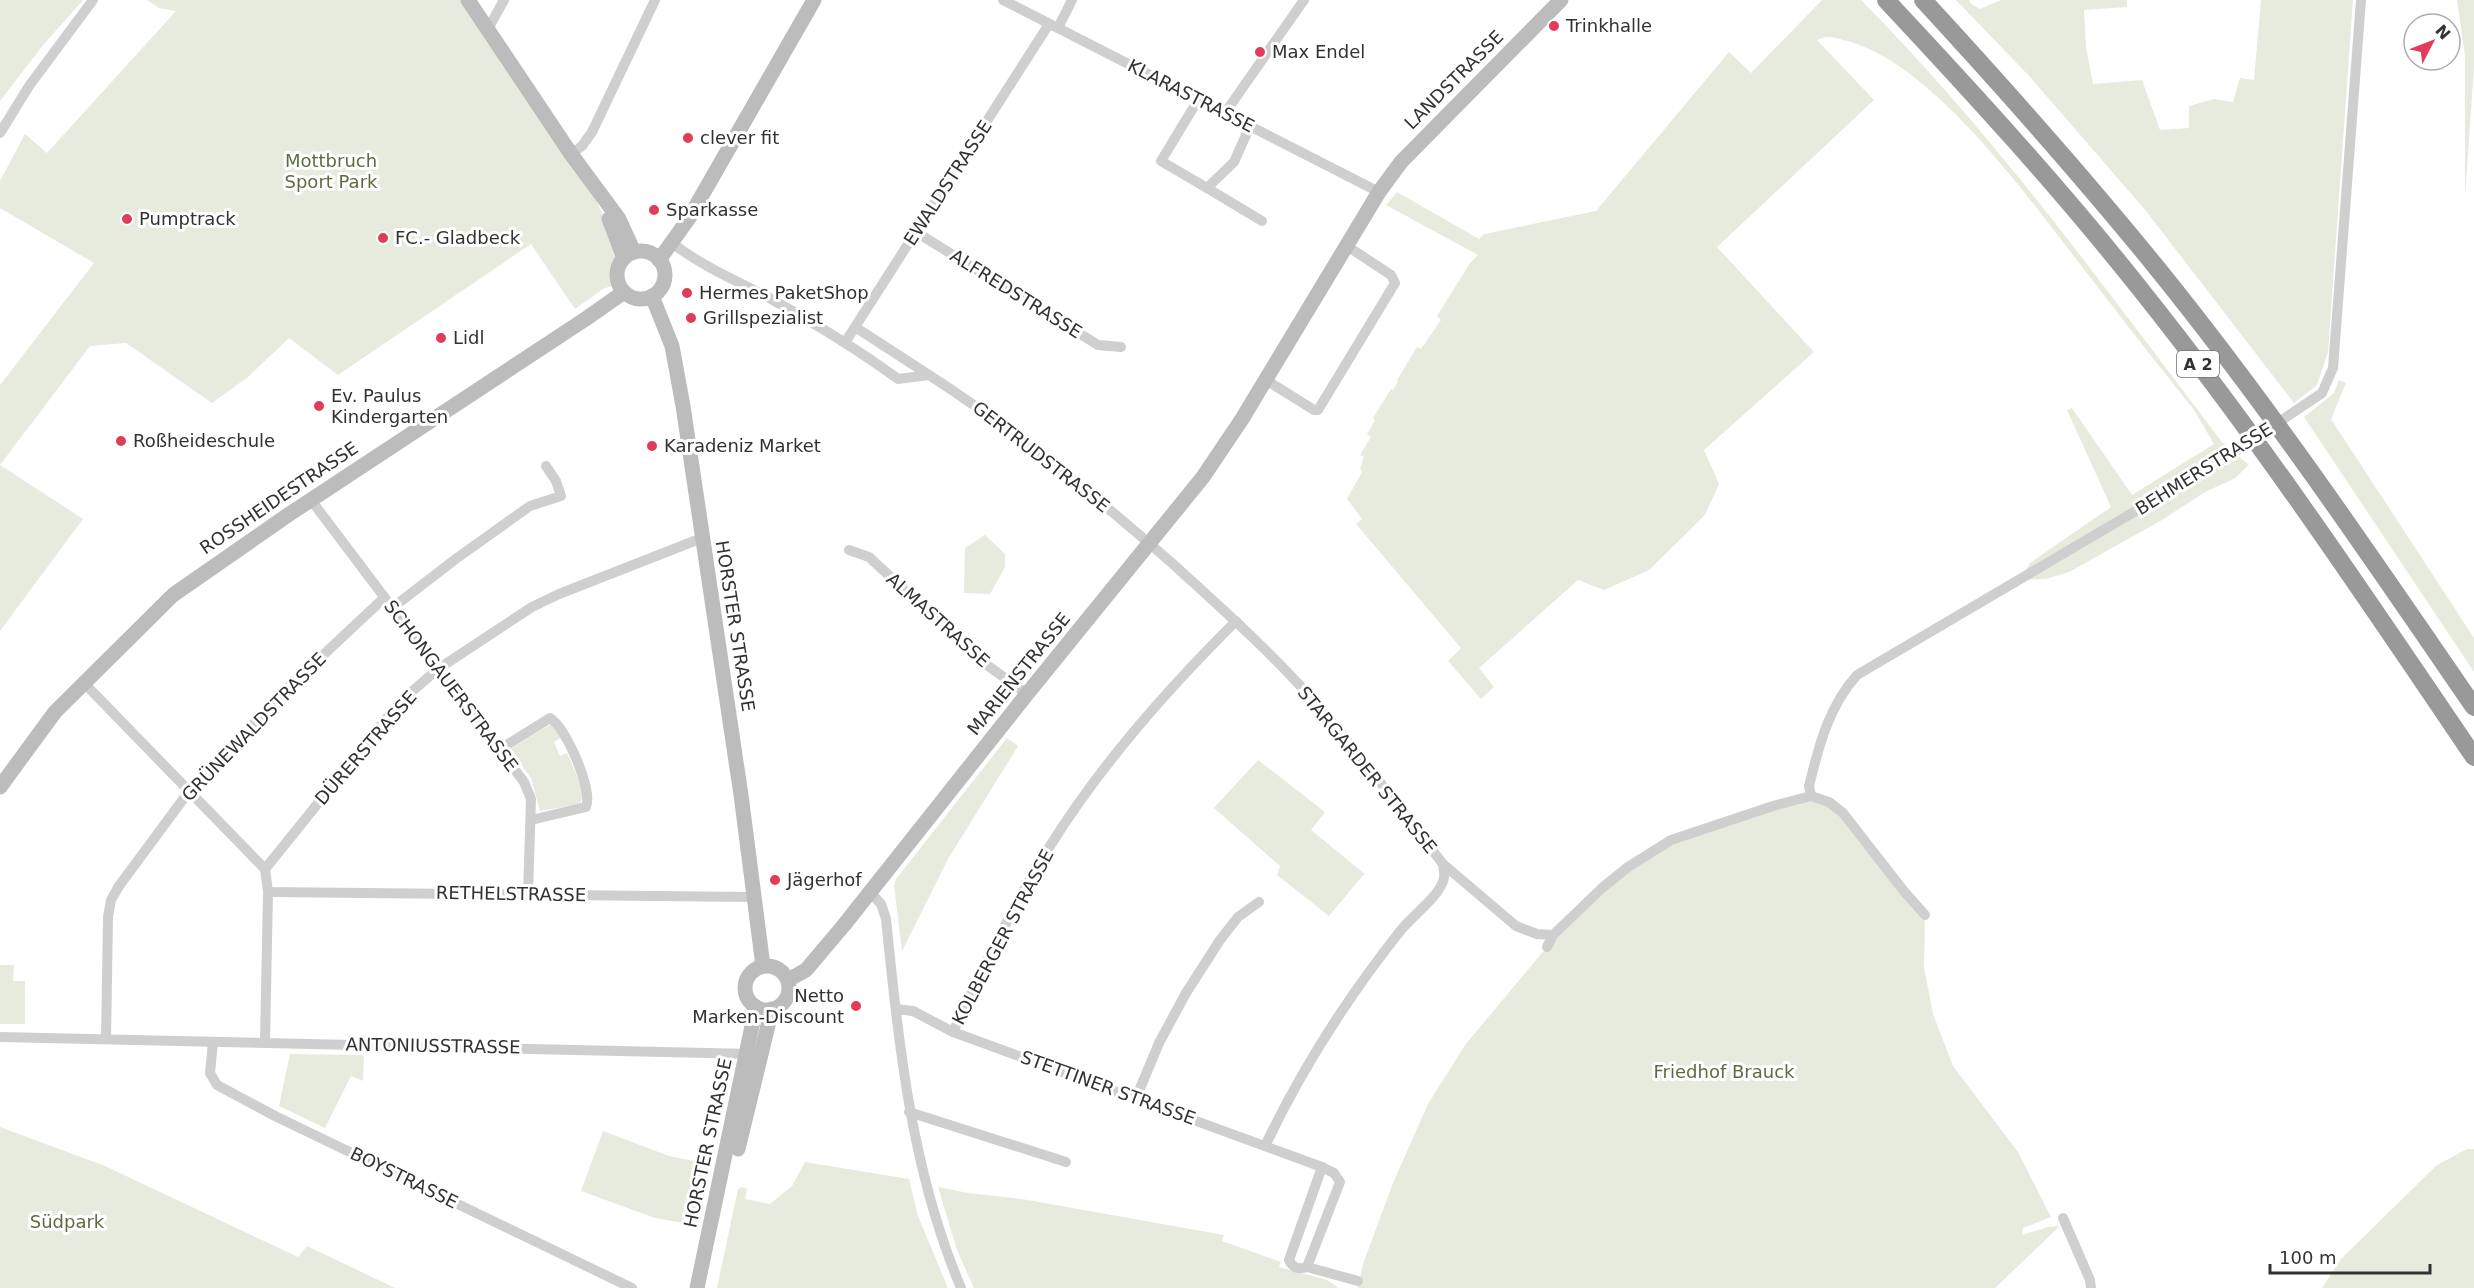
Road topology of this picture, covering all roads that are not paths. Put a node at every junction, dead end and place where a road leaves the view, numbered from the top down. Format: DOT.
graph roads {
  1 [pos="93,0"];
  2 [pos="468,0"];
  3 [pos="504,0"];
  4 [pos="655,0"];
  5 [pos="814,0"];
  6 [pos="1002,0"];
  7 [pos="1072,0"];
  8 [pos="1304,0"];
  9 [pos="1561,0"];
  10 [pos="1886,0"];
  11 [pos="1923,0"];
  12 [pos="2361,0"];
  13 [pos="1054,26"];
  14 [pos="488,29"];
  15 [pos="1198,100"];
  16 [pos="1225,113"];
  17 [pos="1250,126"];
  18 [pos="0,133"];
  19 [pos="571,154"];
  20 [pos="1207,188"];
  21 [pos="1379,192"];
  22 [pos="1262,220"];
  23 [pos="916,232"];
  24 [pos="672,243"];
  25 [pos="1347,246"];
  26 [pos="629,255"];
  27 [pos="659,260"];
  28 [pos="624,292"];
  29 [pos="652,296"];
  30 [pos="855,327"];
  31 [pos="846,341"];
  32 [pos="1120,347"];
  33 [pos="929,375"];
  34 [pos="1266,380"];
  35 [pos="546,466"];
  36 [pos="312,500"];
  37 [pos="702,538"];
  38 [pos="1150,544"];
  39 [pos="849,550"];
  40 [pos="384,598"];
  41 [pos="392,608"];
  42 [pos="1236,621"];
  43 [pos="438,669"];
  44 [pos="83,682"];
  45 [pos="1027,694"];
  46 [pos="2474,707"];
  47 [pos="500,749"];
  48 [pos="2474,757"];
  49 [pos="0,787"];
  50 [pos="190,790"];
  51 [pos="1811,796"];
  52 [pos="531,819"];
  53 [pos="1443,864"];
  54 [pos="265,869"];
  55 [pos="268,892"];
  56 [pos="870,892"];
  57 [pos="528,894"];
  58 [pos="754,897"];
  59 [pos="1259,902"];
  60 [pos="1925,915"];
  61 [pos="1553,935"];
  62 [pos="1547,947"];
  63 [pos="763,966"];
  64 [pos="788,980"];
  65 [pos="764,1008"];
  66 [pos="896,1009"];
  67 [pos="953,1032"];
  68 [pos="0,1037"];
  69 [pos="106,1039"];
  70 [pos="213,1042"];
  71 [pos="265,1042"];
  72 [pos="753,1054"];
  73 [pos="1136,1098"];
  74 [pos="909,1112"];
  75 [pos="1265,1146"];
  76 [pos="1066,1162"];
  77 [pos="1322,1167"];
  78 [pos="2063,1218"];
  79 [pos="1307,1267"];
  80 [pos="1358,1281"];
  81 [pos="633,1288"];
  82 [pos="697,1288"];
  83 [pos="708,1288"];
  84 [pos="961,1288"];
  85 [pos="2091,1288"];
  1 -- 18 [label="street"];
  2 -- 14 [label="street"];
  3 -- 14 [label="street"];
  4 -- 19 [label="street"];
  5 -- 24 [label="street"];
  6 -- 13 [label="street, KLARASTRASSE"];
  7 -- 13 [label="street, EWALDSTRASSE"];
  8 -- 16 [label="street"];
  9 -- 21 [label="street, LANDSTRASSE"];
  10 -- 48 [label="highway, A 2"];
  11 -- 46 [label="highway, A 2"];
  12 -- 51 [label="street, BEHMERSTRASSE"];
  13 -- 15 [label="street, KLARASTRASSE"];
  13 -- 23 [label="street, EWALDSTRASSE"];
  14 -- 19 [label="street"];
  15 -- 16 [label="street, KLARASTRASSE"];
  15 -- 20 [label="street"];
  16 -- 17 [label="street, KLARASTRASSE"];
  17 -- 20 [label="street"];
  17 -- 21 [label="street, KLARASTRASSE"];
  19 -- 26 [label="street"];
  20 -- 22 [label="street"];
  21 -- 25 [label="street, MARIENSTRASSE"];
  23 -- 30 [label="street, EWALDSTRASSE"];
  23 -- 32 [label="street, ALFREDSTRASSE"];
  24 -- 27 [label="street"];
  24 -- 31 [label="street"];
  25 -- 34 [label="street, MARIENSTRASSE"];
  25 -- 34 [label="street"];
  26 -- 27 [label="street"];
  26 -- 28 [label="street"];
  27 -- 29 [label="street"];
  28 -- 29 [label="street"];
  28 -- 36 [label="street, ROSSHEIDESTRASSE"];
  29 -- 37 [label="street, HORSTER STRASSE"];
  30 -- 31 [label="street, EWALDSTRASSE"];
  30 -- 33 [label="street, GERTRUDSTRASSE"];
  31 -- 33 [label="street"];
  33 -- 38 [label="street, GERTRUDSTRASSE"];
  34 -- 38 [label="street, MARIENSTRASSE"];
  35 -- 41 [label="street"];
  36 -- 40 [label="street, SCHONGAUERSTRASSE"];
  36 -- 44 [label="street, ROSSHEIDESTRASSE"];
  37 -- 43 [label="street, DÜRERSTRASSE"];
  37 -- 58 [label="street, HORSTER STRASSE"];
  38 -- 42 [label="street, STARGARDER STRASSE"];
  38 -- 45 [label="street, MARIENSTRASSE"];
  39 -- 45 [label="street, ALMASTRASSE"];
  40 -- 41 [label="street, SCHONGAUERSTRASSE"];
  40 -- 50 [label="street, GRÜNEWALDSTRASSE"];
  41 -- 43 [label="street, SCHONGAUERSTRASSE"];
  42 -- 53 [label="street, STARGARDER STRASSE"];
  42 -- 67 [label="street, KOLBERGER STRASSE"];
  43 -- 47 [label="street, SCHONGAUERSTRASSE"];
  43 -- 54 [label="street, DÜRERSTRASSE"];
  44 -- 49 [label="street, ROSSHEIDESTRASSE"];
  44 -- 50 [label="street"];
  45 -- 56 [label="street, MARIENSTRASSE"];
  47 -- 52 [label="street, SCHONGAUERSTRASSE"];
  47 -- 52 [label="street"];
  50 -- 54 [label="street"];
  50 -- 69 [label="street, GRÜNEWALDSTRASSE"];
  51 -- 60 [label="street"];
  51 -- 61 [label="street"];
  52 -- 57 [label="street, SCHONGAUERSTRASSE"];
  53 -- 61 [label="street"];
  53 -- 75 [label="street, STARGARDER STRASSE"];
  54 -- 55 [label="street"];
  55 -- 57 [label="street, RETHELSTRASSE"];
  55 -- 71 [label="street"];
  56 -- 64 [label="street, MARIENSTRASSE"];
  56 -- 66 [label="street"];
  57 -- 58 [label="street, RETHELSTRASSE"];
  58 -- 63 [label="street, HORSTER STRASSE"];
  59 -- 73 [label="street"];
  61 -- 62 [label="street"];
  63 -- 64 [label="street"];
  63 -- 65 [label="street"];
  64 -- 65 [label="street"];
  65 -- 72 [label="street, HORSTER STRASSE"];
  66 -- 67 [label="street, STETTINER STRASSE"];
  66 -- 74 [label="street"];
  67 -- 73 [label="street, STETTINER STRASSE"];
  68 -- 69 [label="street"];
  69 -- 70 [label="street, ANTONIUSSTRASSE"];
  70 -- 71 [label="street, ANTONIUSSTRASSE"];
  70 -- 81 [label="street, BOYSTRASSE"];
  71 -- 72 [label="street, ANTONIUSSTRASSE"];
  72 -- 82 [label="street, HORSTER STRASSE"];
  72 -- 83 [label="street, HORSTER STRASSE"];
  73 -- 75 [label="street, STETTINER STRASSE"];
  74 -- 76 [label="street"];
  74 -- 84 [label="street"];
  75 -- 77 [label="street, STETTINER STRASSE"];
  77 -- 79 [label="street"];
  77 -- 79 [label="street"];
  78 -- 85 [label="street"];
  79 -- 80 [label="street"];
}
